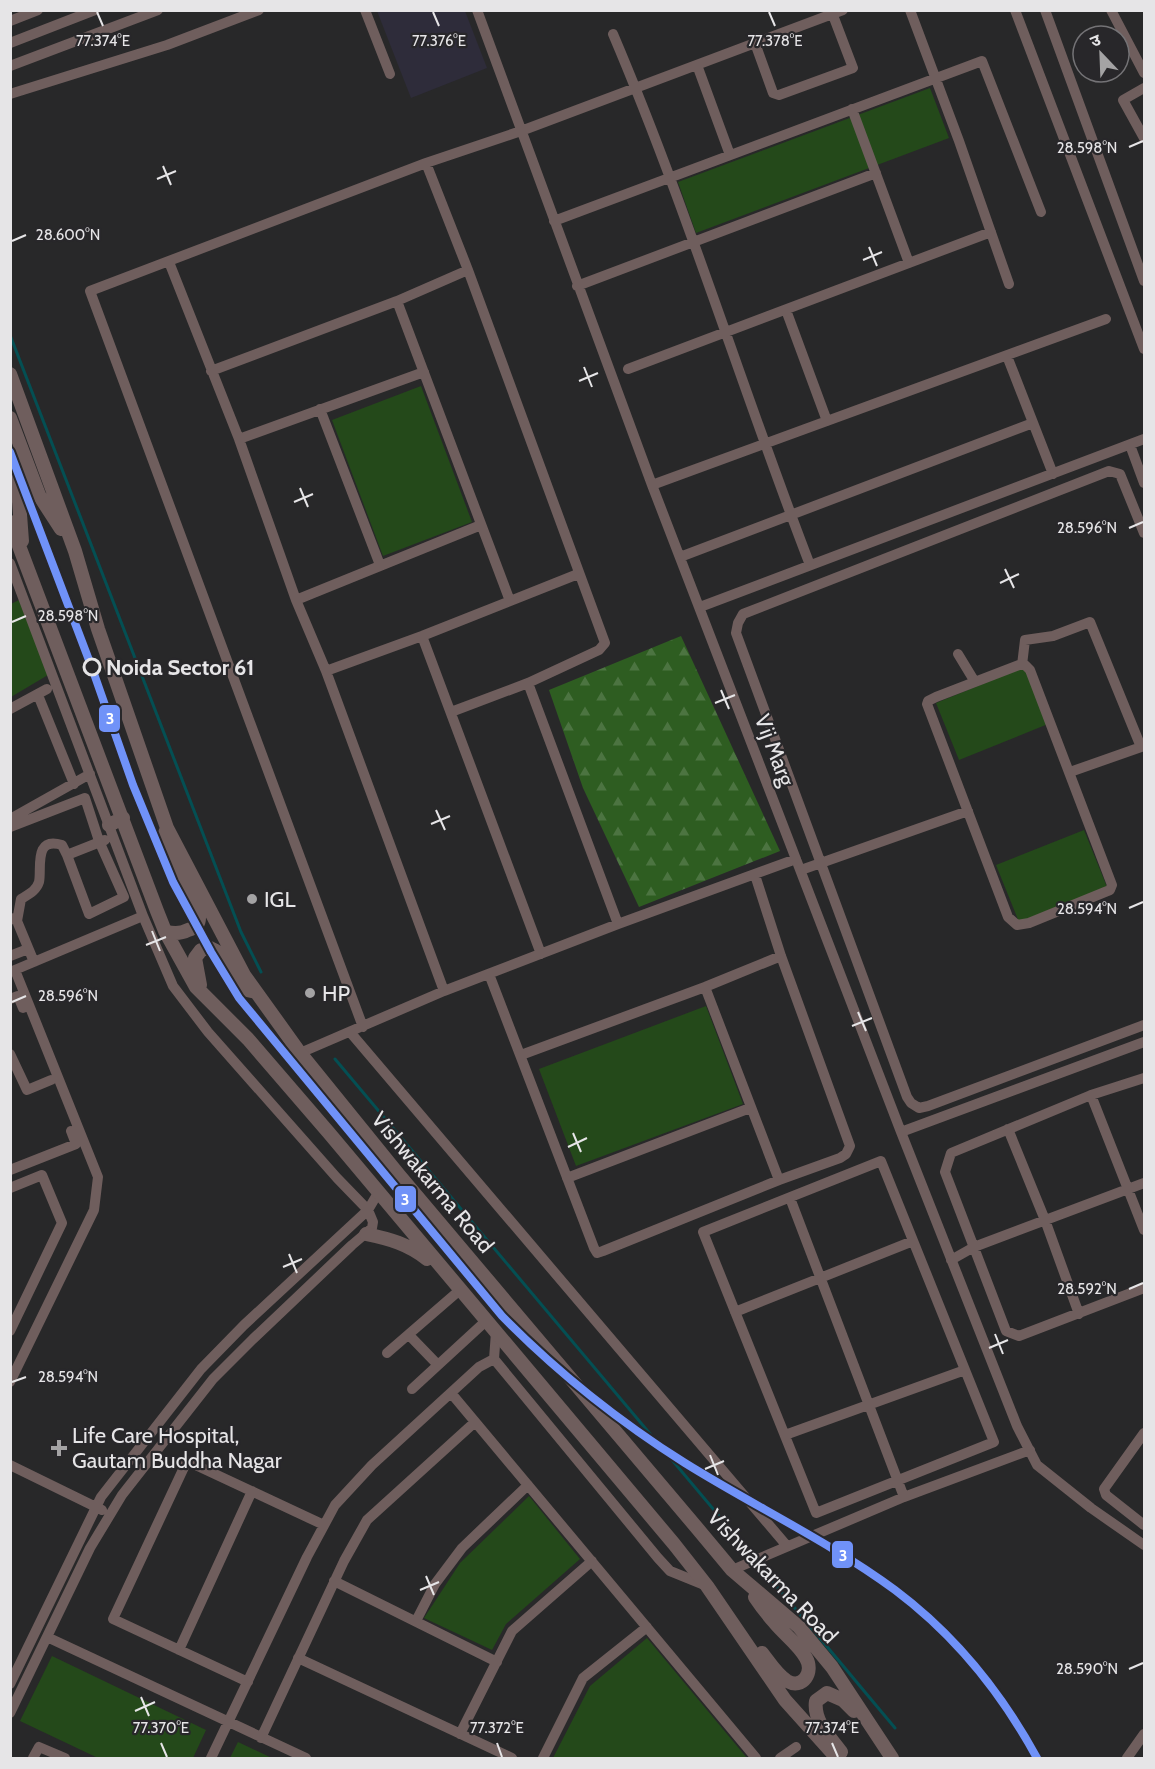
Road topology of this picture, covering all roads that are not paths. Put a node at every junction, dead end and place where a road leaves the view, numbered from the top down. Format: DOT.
graph roads {
  1 [pos="38,10"];
  2 [pos="95,10"];
  3 [pos="158,10"];
  4 [pos="259,10"];
  5 [pos="378,10"];
  6 [pos="477,10"];
  7 [pos="910,10"];
  8 [pos="1015,10"];
  9 [pos="1045,10"];
  10 [pos="1112,10"];
  11 [pos="836,12"];
  12 [pos="366,13"];
  13 [pos="14,17"];
  14 [pos="613,34"];
  15 [pos="10,43"];
  16 [pos="755,43"];
  17 [pos="697,65"];
  18 [pos="10,66"];
  19 [pos="1144,73"];
  20 [pos="390,74"];
  21 [pos="935,78"];
  22 [pos="636,88"];
  23 [pos="1144,88"];
  24 [pos="10,94"];
  25 [pos="852,109"];
  26 [pos="521,131"];
  27 [pos="1144,138"];
  28 [pos="730,155"];
  29 [pos="426,163"];
  30 [pos="876,173"];
  31 [pos="669,178"];
  32 [pos="1041,212"];
  33 [pos="554,221"];
  34 [pos="991,232"];
  35 [pos="694,243"];
  36 [pos="169,262"];
  37 [pos="909,263"];
  38 [pos="468,270"];
  39 [pos="1144,281"];
  40 [pos="1009,284"];
  41 [pos="577,286"];
  42 [pos="397,301"];
  43 [pos="786,310"];
  44 [pos="1106,320"];
  45 [pos="726,333"];
  46 [pos="1144,349"];
  47 [pos="1007,356"];
  48 [pos="628,369"];
  49 [pos="211,371"];
  50 [pos="424,372"];
  51 [pos="10,374"];
  52 [pos="320,409"];
  53 [pos="10,418"];
  54 [pos="827,421"];
  55 [pos="1033,423"];
  56 [pos="238,439"];
  57 [pos="1144,439"];
  58 [pos="765,444"];
  59 [pos="1130,445"];
  60 [pos="1053,474"];
  61 [pos="10,479"];
  62 [pos="1144,483"];
  63 [pos="652,485"];
  64 [pos="790,515"];
  65 [pos="10,522"];
  66 [pos="481,525"];
  67 [pos="1144,534"];
  68 [pos="75,551"];
  69 [pos="24,555"];
  70 [pos="680,557"];
  71 [pos="10,563"];
  72 [pos="380,566"];
  73 [pos="810,566"];
  74 [pos="579,574"];
  75 [pos="32,576"];
  76 [pos="14,582"];
  77 [pos="296,600"];
  78 [pos="510,602"];
  79 [pos="700,607"];
  80 [pos="423,636"];
  81 [pos="958,654"];
  82 [pos="1022,665"];
  83 [pos="326,671"];
  84 [pos="975,682"];
  85 [pos="528,683"];
  86 [pos="10,709"];
  87 [pos="451,712"];
  88 [pos="1143,746"];
  89 [pos="1070,772"];
  90 [pos="90,774"];
  91 [pos="74,783"];
  92 [pos="968,811"];
  93 [pos="123,818"];
  94 [pos="10,819"];
  95 [pos="10,827"];
  96 [pos="168,828"];
  97 [pos="112,831"];
  98 [pos="99,842"];
  99 [pos="67,855"];
  100 [pos="796,859"];
  101 [pos="822,864"];
  102 [pos="801,870"];
  103 [pos="755,875"];
  104 [pos="10,894"];
  105 [pos="21,899"];
  106 [pos="143,916"];
  107 [pos="14,919"];
  108 [pos="618,924"];
  109 [pos="165,931"];
  110 [pos="28,949"];
  111 [pos="541,954"];
  112 [pos="10,956"];
  113 [pos="782,956"];
  114 [pos="34,962"];
  115 [pos="13,971"];
  116 [pos="489,974"];
  117 [pos="705,987"];
  118 [pos="199,989"];
  119 [pos="444,991"];
  120 [pos="256,992"];
  121 [pos="10,999"];
  122 [pos="1144,1025"];
  123 [pos="363,1027"];
  124 [pos="350,1032"];
  125 [pos="1144,1042"];
  126 [pos="300,1053"];
  127 [pos="10,1054"];
  128 [pos="521,1055"];
  129 [pos="1144,1078"];
  130 [pos="51,1080"];
  131 [pos="1091,1095"];
  132 [pos="750,1108"];
  133 [pos="1008,1129"];
  134 [pos="901,1132"];
  135 [pos="10,1170"];
  136 [pos="567,1178"];
  137 [pos="779,1180"];
  138 [pos="1144,1183"];
  139 [pos="10,1188"];
  140 [pos="1129,1188"];
  141 [pos="378,1193"];
  142 [pos="790,1198"];
  143 [pos="368,1210"];
  144 [pos="1045,1220"];
  145 [pos="1144,1230"];
  146 [pos="366,1234"];
  147 [pos="914,1241"];
  148 [pos="974,1247"];
  149 [pos="951,1260"];
  150 [pos="450,1277"];
  151 [pos="821,1278"];
  152 [pos="1144,1288"];
  153 [pos="461,1289"];
  154 [pos="735,1312"];
  155 [pos="1079,1314"];
  156 [pos="487,1320"];
  157 [pos="10,1331"];
  158 [pos="496,1332"];
  159 [pos="409,1335"];
  160 [pos="387,1353"];
  161 [pos="494,1359"];
  162 [pos="438,1365"];
  163 [pos="965,1370"];
  164 [pos="10,1382"];
  165 [pos="412,1389"];
  166 [pos="450,1393"];
  167 [pos="869,1405"];
  168 [pos="475,1422"];
  169 [pos="1144,1433"];
  170 [pos="784,1435"];
  171 [pos="1030,1450"];
  172 [pos="10,1465"];
  173 [pos="898,1480"];
  174 [pos="528,1485"];
  175 [pos="252,1491"];
  176 [pos="904,1497"];
  177 [pos="96,1507"];
  178 [pos="110,1514"];
  179 [pos="324,1525"];
  180 [pos="1144,1525"];
  181 [pos="1144,1545"];
  182 [pos="787,1546"];
  183 [pos="591,1561"];
  184 [pos="732,1570"];
  185 [pos="743,1580"];
  186 [pos="334,1581"];
  187 [pos="707,1586"];
  188 [pos="416,1622"];
  189 [pos="647,1627"];
  190 [pos="739,1634"];
  191 [pos="47,1637"];
  192 [pos="179,1650"];
  193 [pos="298,1658"];
  194 [pos="497,1662"];
  195 [pos="248,1682"];
  196 [pos="10,1684"];
  197 [pos="10,1713"];
  198 [pos="228,1722"];
  199 [pos="867,1722"];
  200 [pos="460,1734"];
  201 [pos="1144,1734"];
  202 [pos="261,1738"];
  203 [pos="796,1747"];
  204 [pos="33,1758"];
  205 [pos="65,1758"];
  206 [pos="211,1758"];
  207 [pos="306,1758"];
  208 [pos="512,1758"];
  209 [pos="543,1758"];
  210 [pos="756,1758"];
  211 [pos="780,1758"];
  212 [pos="837,1758"];
  213 [pos="846,1758"];
  214 [pos="892,1758"];
  215 [pos="1127,1758"];
  1 -- 13 [label="street"];
  2 -- 15 [label="street"];
  3 -- 18 [label="street"];
  4 -- 24 [label="street"];
  5 -- 12 [label="street"];
  6 -- 26 [label="street, Vij Marg"];
  7 -- 21 [label="street"];
  8 -- 46 [label="street"];
  9 -- 39 [label="street"];
  10 -- 19 [label="street"];
  11 -- 16 [label="street"];
  11 -- 16 [label="street"];
  12 -- 20 [label="street"];
  14 -- 22 [label="street"];
  16 -- 17 [label="street"];
  17 -- 22 [label="street"];
  17 -- 28 [label="street"];
  21 -- 25 [label="street"];
  21 -- 32 [label="street"];
  21 -- 34 [label="street"];
  22 -- 26 [label="street"];
  22 -- 31 [label="street"];
  23 -- 27 [label="street"];
  25 -- 28 [label="street"];
  25 -- 30 [label="street"];
  26 -- 29 [label="street"];
  26 -- 33 [label="street, Vij Marg"];
  28 -- 31 [label="street"];
  29 -- 36 [label="street"];
  29 -- 38 [label="street"];
  30 -- 35 [label="street"];
  30 -- 37 [label="street"];
  31 -- 33 [label="street"];
  31 -- 35 [label="street"];
  33 -- 41 [label="street, Vij Marg"];
  34 -- 37 [label="street"];
  34 -- 40 [label="street"];
  35 -- 41 [label="street"];
  35 -- 45 [label="street"];
  36 -- 49 [label="street"];
  36 -- 123 [label="street"];
  37 -- 43 [label="street"];
  38 -- 42 [label="street"];
  38 -- 74 [label="street"];
  41 -- 63 [label="street, Vij Marg"];
  42 -- 49 [label="street"];
  42 -- 50 [label="street"];
  43 -- 45 [label="street"];
  43 -- 54 [label="street"];
  44 -- 47 [label="street"];
  45 -- 48 [label="street"];
  45 -- 58 [label="street"];
  47 -- 54 [label="street"];
  47 -- 55 [label="street"];
  49 -- 56 [label="street"];
  50 -- 52 [label="street"];
  50 -- 66 [label="street"];
  51 -- 68 [label="main road"];
  52 -- 56 [label="street"];
  52 -- 72 [label="street"];
  53 -- 68 [label="main road"];
  54 -- 58 [label="street"];
  55 -- 60 [label="street"];
  55 -- 64 [label="street"];
  56 -- 77 [label="street"];
  57 -- 59 [label="street"];
  58 -- 63 [label="street"];
  58 -- 64 [label="street"];
  59 -- 60 [label="street"];
  59 -- 62 [label="street"];
  60 -- 73 [label="street"];
  61 -- 69 [label="main road"];
  63 -- 70 [label="street, Vij Marg"];
  64 -- 70 [label="street"];
  64 -- 73 [label="street"];
  65 -- 69 [label="main road"];
  66 -- 72 [label="street"];
  66 -- 78 [label="street"];
  67 -- 101 [label="street"];
  68 -- 96 [label="main road, Vishwakarma Road"];
  69 -- 75 [label="main road"];
  70 -- 79 [label="street, Vij Marg"];
  71 -- 76 [label="street"];
  72 -- 77 [label="street"];
  73 -- 79 [label="street"];
  74 -- 78 [label="street"];
  74 -- 85 [label="street"];
  75 -- 76 [label="street"];
  75 -- 93 [label="main road"];
  76 -- 90 [label="street"];
  77 -- 83 [label="street"];
  78 -- 80 [label="street"];
  79 -- 100 [label="street, Vij Marg"];
  80 -- 83 [label="street"];
  80 -- 87 [label="street"];
  81 -- 84 [label="street"];
  82 -- 84 [label="street"];
  82 -- 88 [label="street"];
  82 -- 89 [label="street"];
  83 -- 119 [label="street"];
  84 -- 92 [label="street"];
  85 -- 87 [label="street"];
  85 -- 108 [label="street"];
  86 -- 91 [label="street"];
  87 -- 111 [label="street"];
  88 -- 89 [label="street"];
  89 -- 92 [label="street"];
  90 -- 91 [label="street"];
  90 -- 97 [label="street"];
  91 -- 94 [label="street"];
  92 -- 101 [label="street"];
  93 -- 97 [label="main road"];
  93 -- 109 [label="main road"];
  95 -- 98 [label="street"];
  96 -- 109 [label="main road"];
  96 -- 120 [label="main road, Vishwakarma Road"];
  97 -- 98 [label="street"];
  97 -- 106 [label="street"];
  98 -- 99 [label="street"];
  98 -- 99 [label="street"];
  99 -- 105 [label="street"];
  100 -- 102 [label="street, Vij Marg"];
  100 -- 103 [label="street"];
  101 -- 102 [label="street"];
  101 -- 122 [label="street"];
  102 -- 134 [label="street, Vij Marg"];
  103 -- 108 [label="street"];
  103 -- 113 [label="street"];
  104 -- 105 [label="street"];
  105 -- 107 [label="street"];
  106 -- 114 [label="street"];
  106 -- 143 [label="street"];
  107 -- 110 [label="street"];
  108 -- 111 [label="street"];
  109 -- 118 [label="main road"];
  110 -- 112 [label="street"];
  110 -- 114 [label="street"];
  111 -- 116 [label="street"];
  113 -- 117 [label="street"];
  113 -- 137 [label="street"];
  114 -- 115 [label="street"];
  115 -- 164 [label="street"];
  116 -- 119 [label="street"];
  116 -- 128 [label="street"];
  117 -- 128 [label="street"];
  117 -- 132 [label="street"];
  118 -- 120 [label="main road"];
  118 -- 141 [label="main road"];
  119 -- 123 [label="street"];
  120 -- 126 [label="main road, Vishwakarma Road"];
  121 -- 130 [label="street"];
  123 -- 124 [label="street"];
  124 -- 126 [label="street"];
  124 -- 182 [label="street"];
  125 -- 134 [label="street"];
  126 -- 184 [label="main road, Vishwakarma Road"];
  127 -- 130 [label="street"];
  128 -- 136 [label="street"];
  129 -- 131 [label="street"];
  130 -- 135 [label="street"];
  131 -- 133 [label="street"];
  131 -- 140 [label="street"];
  132 -- 136 [label="street"];
  132 -- 137 [label="street"];
  133 -- 144 [label="street"];
  133 -- 148 [label="street"];
  134 -- 149 [label="street, Vij Marg"];
  136 -- 137 [label="street"];
  138 -- 140 [label="street"];
  139 -- 157 [label="street"];
  140 -- 144 [label="street"];
  140 -- 145 [label="street"];
  141 -- 143 [label="street"];
  141 -- 150 [label="main road"];
  142 -- 147 [label="street"];
  142 -- 151 [label="street"];
  142 -- 154 [label="street"];
  143 -- 146 [label="street"];
  143 -- 177 [label="street"];
  144 -- 148 [label="street"];
  144 -- 155 [label="street"];
  146 -- 150 [label="main road"];
  146 -- 178 [label="street"];
  147 -- 151 [label="street"];
  147 -- 163 [label="street"];
  148 -- 149 [label="street"];
  148 -- 155 [label="street"];
  149 -- 171 [label="street, Vij Marg"];
  150 -- 153 [label="main road"];
  151 -- 154 [label="street"];
  151 -- 167 [label="street"];
  152 -- 155 [label="street"];
  153 -- 156 [label="main road"];
  153 -- 159 [label="street"];
  154 -- 170 [label="street"];
  156 -- 158 [label="main road"];
  156 -- 162 [label="street"];
  158 -- 161 [label="street"];
  158 -- 187 [label="main road"];
  159 -- 160 [label="street"];
  159 -- 162 [label="street"];
  161 -- 166 [label="street"];
  161 -- 187 [label="street"];
  162 -- 165 [label="street"];
  163 -- 167 [label="street"];
  163 -- 173 [label="street"];
  166 -- 168 [label="street"];
  166 -- 179 [label="street"];
  167 -- 170 [label="street"];
  167 -- 173 [label="street"];
  168 -- 174 [label="street"];
  168 -- 186 [label="street"];
  169 -- 180 [label="street"];
  170 -- 173 [label="street"];
  171 -- 176 [label="street"];
  171 -- 181 [label="street, Vij Marg"];
  172 -- 177 [label="street"];
  173 -- 176 [label="street"];
  174 -- 183 [label="street"];
  174 -- 188 [label="street"];
  175 -- 179 [label="street"];
  175 -- 192 [label="street"];
  175 -- 192 [label="street"];
  176 -- 182 [label="street"];
  177 -- 178 [label="street"];
  177 -- 196 [label="street"];
  178 -- 191 [label="street"];
  179 -- 195 [label="street"];
  182 -- 184 [label="street"];
  183 -- 189 [label="street"];
  183 -- 194 [label="street"];
  184 -- 185 [label="main road, Vishwakarma Road"];
  185 -- 190 [label="main road"];
  185 -- 199 [label="main road, Vishwakarma Road"];
  186 -- 188 [label="street"];
  186 -- 193 [label="street"];
  187 -- 190 [label="main road"];
  188 -- 194 [label="street"];
  189 -- 209 [label="street"];
  189 -- 210 [label="street"];
  190 -- 212 [label="main road"];
  191 -- 197 [label="street"];
  191 -- 198 [label="street"];
  192 -- 195 [label="street"];
  193 -- 200 [label="street"];
  193 -- 202 [label="street"];
  194 -- 200 [label="street"];
  195 -- 198 [label="street"];
  198 -- 202 [label="street"];
  198 -- 206 [label="street"];
  199 -- 213 [label="main road"];
  199 -- 214 [label="main road, Vishwakarma Road"];
  200 -- 208 [label="street"];
  201 -- 215 [label="street"];
  202 -- 207 [label="street"];
  203 -- 211 [label="street"];
  204 -- 205 [label="street"];
}
